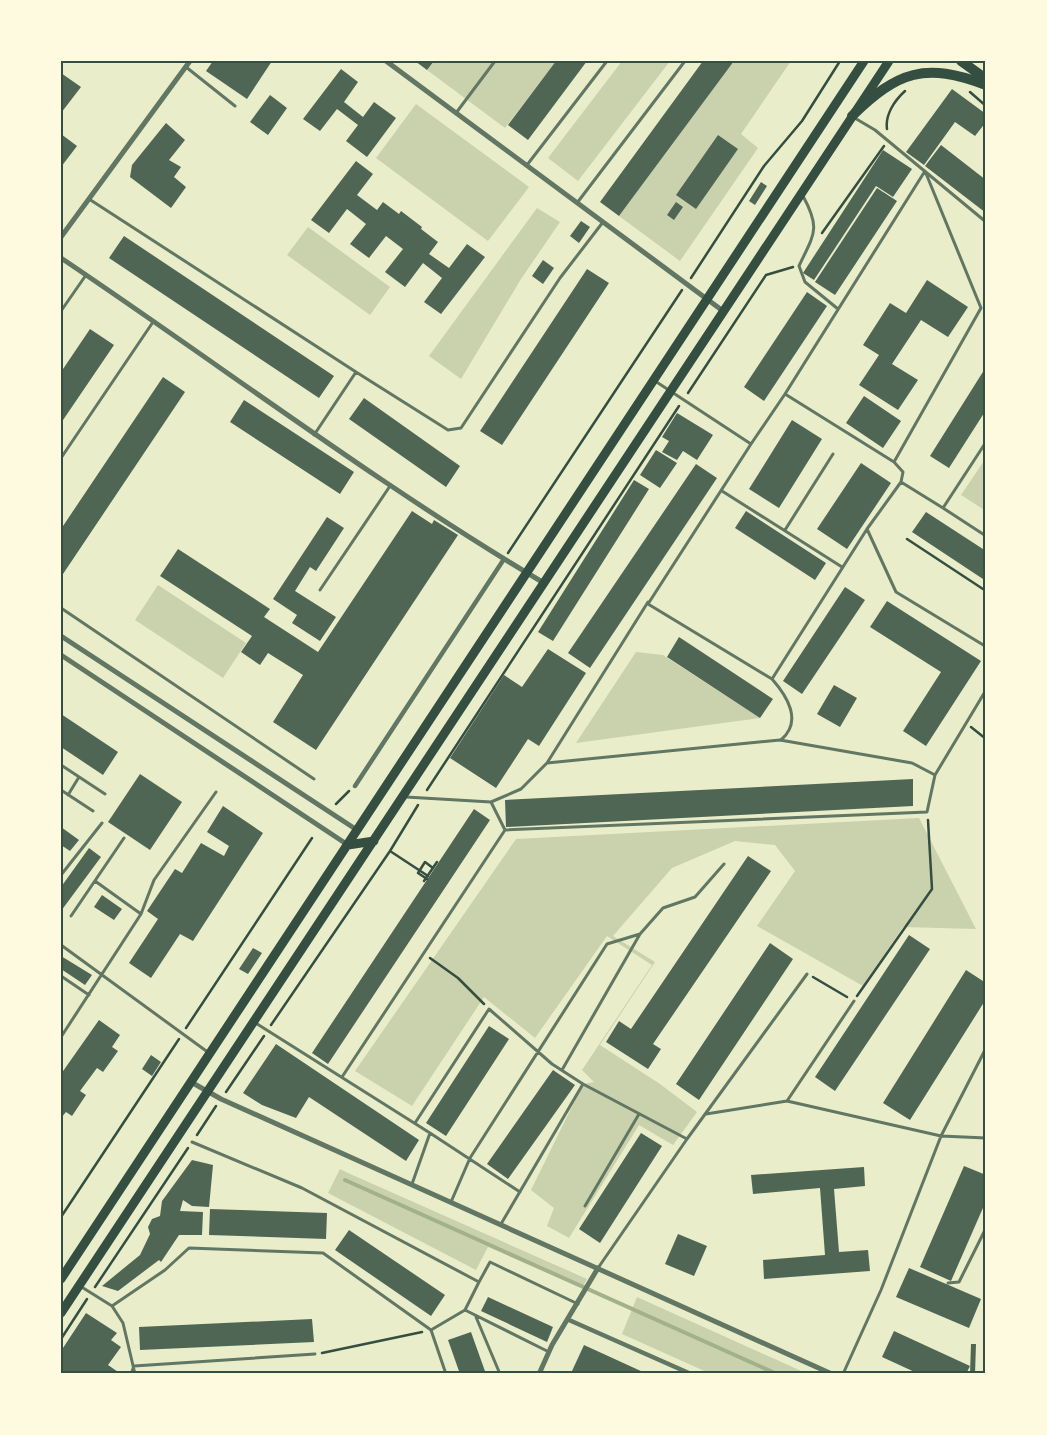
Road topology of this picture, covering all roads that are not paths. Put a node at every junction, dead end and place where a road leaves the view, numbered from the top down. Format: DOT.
graph roads {
  1 [pos="190,61"];
  2 [pos="495,61"];
  3 [pos="607,61"];
  4 [pos="685,61"];
  5 [pos="864,61"];
  6 [pos="888,61"];
  7 [pos="961,61"];
  8 [pos="389,62"];
  9 [pos="186,67"];
  10 [pos="986,78"];
  11 [pos="986,85"];
  12 [pos="235,106"];
  13 [pos="456,113"];
  14 [pos="852,116"];
  15 [pos="526,165"];
  16 [pos="925,171"];
  17 [pos="802,193"];
  18 [pos="89,199"];
  19 [pos="577,203"];
  20 [pos="603,222"];
  21 [pos="986,222"];
  22 [pos="61,237"];
  23 [pos="61,258"];
  24 [pos="86,274"];
  25 [pos="707,299"];
  26 [pos="838,309"];
  27 [pos="61,311"];
  28 [pos="723,311"];
  29 [pos="154,320"];
  30 [pos="356,372"];
  31 [pos="654,380"];
  32 [pos="671,391"];
  33 [pos="785,394"];
  34 [pos="314,435"];
  35 [pos="986,442"];
  36 [pos="751,444"];
  37 [pos="833,454"];
  38 [pos="61,458"];
  39 [pos="894,462"];
  40 [pos="901,482"];
  41 [pos="390,486"];
  42 [pos="722,491"];
  43 [pos="943,508"];
  44 [pos="867,529"];
  45 [pos="786,530"];
  46 [pos="986,536"];
  47 [pos="504,559"];
  48 [pos="842,567"];
  49 [pos="527,573"];
  50 [pos="544,583"];
  51 [pos="320,590"];
  52 [pos="649,602"];
  53 [pos="61,608"];
  54 [pos="61,636"];
  55 [pos="985,646"];
  56 [pos="61,655"];
  57 [pos="772,679"];
  58 [pos="986,690"];
  59 [pos="780,740"];
  60 [pos="547,763"];
  61 [pos="61,765"];
  62 [pos="935,775"];
  63 [pos="80,777"];
  64 [pos="314,779"];
  65 [pos="355,786"];
  66 [pos="61,790"];
  67 [pos="216,792"];
  68 [pos="105,794"];
  69 [pos="68,795"];
  70 [pos="402,797"];
  71 [pos="491,802"];
  72 [pos="93,811"];
  73 [pos="102,823"];
  74 [pos="357,830"];
  75 [pos="505,830"];
  76 [pos="124,838"];
  77 [pos="374,841"];
  78 [pos="348,845"];
  79 [pos="364,855"];
  80 [pos="724,864"];
  81 [pos="61,875"];
  82 [pos="95,881"];
  83 [pos="140,914"];
  84 [pos="71,916"];
  85 [pos="640,934"];
  86 [pos="61,945"];
  87 [pos="102,974"];
  88 [pos="807,974"];
  89 [pos="61,976"];
  90 [pos="89,995"];
  91 [pos="854,1000"];
  92 [pos="254,1022"];
  93 [pos="61,1037"];
  94 [pos="986,1048"];
  95 [pos="538,1051"];
  96 [pos="210,1054"];
  97 [pos="562,1070"];
  98 [pos="342,1077"];
  99 [pos="191,1082"];
  100 [pos="583,1084"];
  101 [pos="208,1092"];
  102 [pos="787,1102"];
  103 [pos="639,1114"];
  104 [pos="706,1114"];
  105 [pos="416,1123"];
  106 [pos="430,1133"];
  107 [pos="941,1136"];
  108 [pos="986,1138"];
  109 [pos="687,1139"];
  110 [pos="192,1142"];
  111 [pos="470,1158"];
  112 [pos="412,1184"];
  113 [pos="520,1192"];
  114 [pos="451,1202"];
  115 [pos="585,1206"];
  116 [pos="502,1224"];
  117 [pos="986,1228"];
  118 [pos="598,1268"];
  119 [pos="62,1277"];
  120 [pos="479,1282"];
  121 [pos="948,1282"];
  122 [pos="80,1285"];
  123 [pos="578,1304"];
  124 [pos="112,1306"];
  125 [pos="465,1310"];
  126 [pos="61,1313"];
  127 [pos="475,1316"];
  128 [pos="569,1320"];
  129 [pos="430,1330"];
  130 [pos="549,1352"];
  131 [pos="315,1354"];
  132 [pos="134,1366"];
  133 [pos="133,1374"];
  134 [pos="446,1374"];
  135 [pos="500,1374"];
  136 [pos="539,1374"];
  137 [pos="691,1374"];
  138 [pos="832,1374"];
  139 [pos="843,1374"];
  1 -- 9 [label="street"];
  2 -- 13 [label="lane"];
  3 -- 15 [label="lane"];
  4 -- 19 [label="lane"];
  5 -- 25 [label="main road"];
  6 -- 14 [label="main road"];
  7 -- 10 [label="highway"];
  8 -- 13 [label="street"];
  9 -- 12 [label="lane"];
  9 -- 18 [label="street"];
  11 -- 14 [label="highway"];
  13 -- 15 [label="street"];
  14 -- 16 [label="lane"];
  14 -- 17 [label="main road"];
  15 -- 19 [label="street"];
  16 -- 21 [label="lane"];
  16 -- 26 [label="lane"];
  16 -- 39 [label="lane"];
  17 -- 26 [label="lane"];
  17 -- 28 [label="main road"];
  18 -- 22 [label="street"];
  18 -- 30 [label="lane"];
  19 -- 20 [label="street"];
  20 -- 25 [label="street"];
  20 -- 30 [label="lane"];
  23 -- 24 [label="street"];
  24 -- 27 [label="lane"];
  24 -- 29 [label="street"];
  25 -- 28 [label="street"];
  25 -- 31 [label="main road"];
  26 -- 33 [label="lane"];
  28 -- 32 [label="main road"];
  29 -- 34 [label="street"];
  29 -- 38 [label="lane"];
  30 -- 34 [label="lane"];
  31 -- 32 [label="lane"];
  31 -- 49 [label="main road"];
  32 -- 36 [label="lane"];
  32 -- 50 [label="main road"];
  33 -- 36 [label="lane"];
  33 -- 39 [label="lane"];
  34 -- 41 [label="street"];
  35 -- 43 [label="lane"];
  36 -- 42 [label="lane"];
  37 -- 45 [label="lane"];
  39 -- 40 [label="lane"];
  40 -- 43 [label="lane"];
  40 -- 44 [label="lane"];
  41 -- 47 [label="street"];
  41 -- 51 [label="lane"];
  42 -- 45 [label="lane"];
  42 -- 52 [label="lane"];
  43 -- 46 [label="lane"];
  44 -- 48 [label="lane"];
  44 -- 55 [label="lane"];
  45 -- 48 [label="lane"];
  47 -- 49 [label="street"];
  47 -- 65 [label="street"];
  48 -- 57 [label="lane"];
  49 -- 50 [label="street"];
  49 -- 74 [label="main road"];
  50 -- 70 [label="main road"];
  52 -- 57 [label="lane"];
  52 -- 60 [label="lane"];
  53 -- 64 [label="lane"];
  54 -- 74 [label="street"];
  56 -- 78 [label="street"];
  57 -- 59 [label="lane"];
  58 -- 62 [label="lane"];
  59 -- 60 [label="lane"];
  59 -- 62 [label="lane"];
  60 -- 71 [label="lane"];
  61 -- 63 [label="lane"];
  62 -- 75 [label="lane"];
  63 -- 68 [label="lane"];
  63 -- 69 [label="lane"];
  66 -- 69 [label="lane"];
  67 -- 83 [label="lane"];
  69 -- 72 [label="lane"];
  70 -- 71 [label="lane"];
  70 -- 77 [label="main road"];
  71 -- 75 [label="lane"];
  73 -- 81 [label="lane"];
  74 -- 77 [label="main road"];
  74 -- 78 [label="main road"];
  75 -- 98 [label="lane"];
  76 -- 82 [label="lane"];
  77 -- 78 [label="main road"];
  77 -- 79 [label="main road"];
  78 -- 79 [label="main road"];
  78 -- 96 [label="main road"];
  79 -- 92 [label="main road"];
  80 -- 85 [label="lane"];
  82 -- 83 [label="lane"];
  82 -- 84 [label="lane"];
  83 -- 87 [label="lane"];
  85 -- 95 [label="lane"];
  85 -- 97 [label="lane"];
  86 -- 87 [label="lane"];
  87 -- 90 [label="lane"];
  87 -- 96 [label="lane"];
  88 -- 104 [label="lane"];
  89 -- 90 [label="lane"];
  90 -- 93 [label="lane"];
  91 -- 102 [label="lane"];
  92 -- 98 [label="lane"];
  92 -- 101 [label="main road"];
  94 -- 107 [label="lane"];
  95 -- 97 [label="lane"];
  95 -- 105 [label="lane"];
  95 -- 111 [label="lane"];
  96 -- 99 [label="main road"];
  97 -- 100 [label="lane"];
  98 -- 105 [label="lane"];
  99 -- 101 [label="street"];
  99 -- 119 [label="main road"];
  100 -- 103 [label="lane"];
  100 -- 113 [label="lane"];
  101 -- 112 [label="street"];
  101 -- 122 [label="main road"];
  102 -- 104 [label="lane"];
  102 -- 107 [label="lane"];
  103 -- 109 [label="lane"];
  103 -- 115 [label="lane"];
  104 -- 109 [label="lane"];
  105 -- 106 [label="lane"];
  106 -- 111 [label="lane"];
  106 -- 112 [label="lane"];
  107 -- 108 [label="lane"];
  107 -- 139 [label="lane"];
  109 -- 118 [label="lane"];
  110 -- 120 [label="lane"];
  111 -- 113 [label="lane"];
  111 -- 114 [label="lane"];
  112 -- 114 [label="street"];
  113 -- 116 [label="lane"];
  114 -- 116 [label="street"];
  116 -- 118 [label="street"];
  117 -- 121 [label="lane"];
  118 -- 123 [label="street"];
  118 -- 138 [label="street"];
  120 -- 123 [label="lane"];
  120 -- 125 [label="lane"];
  122 -- 124 [label="lane"];
  122 -- 126 [label="main road"];
  123 -- 128 [label="street"];
  124 -- 129 [label="lane"];
  124 -- 132 [label="lane"];
  125 -- 127 [label="lane"];
  125 -- 129 [label="lane"];
  127 -- 130 [label="lane"];
  127 -- 135 [label="lane"];
  128 -- 130 [label="street"];
  128 -- 137 [label="street"];
  129 -- 134 [label="lane"];
  130 -- 136 [label="street"];
  131 -- 132 [label="lane"];
  132 -- 133 [label="lane"];
}
